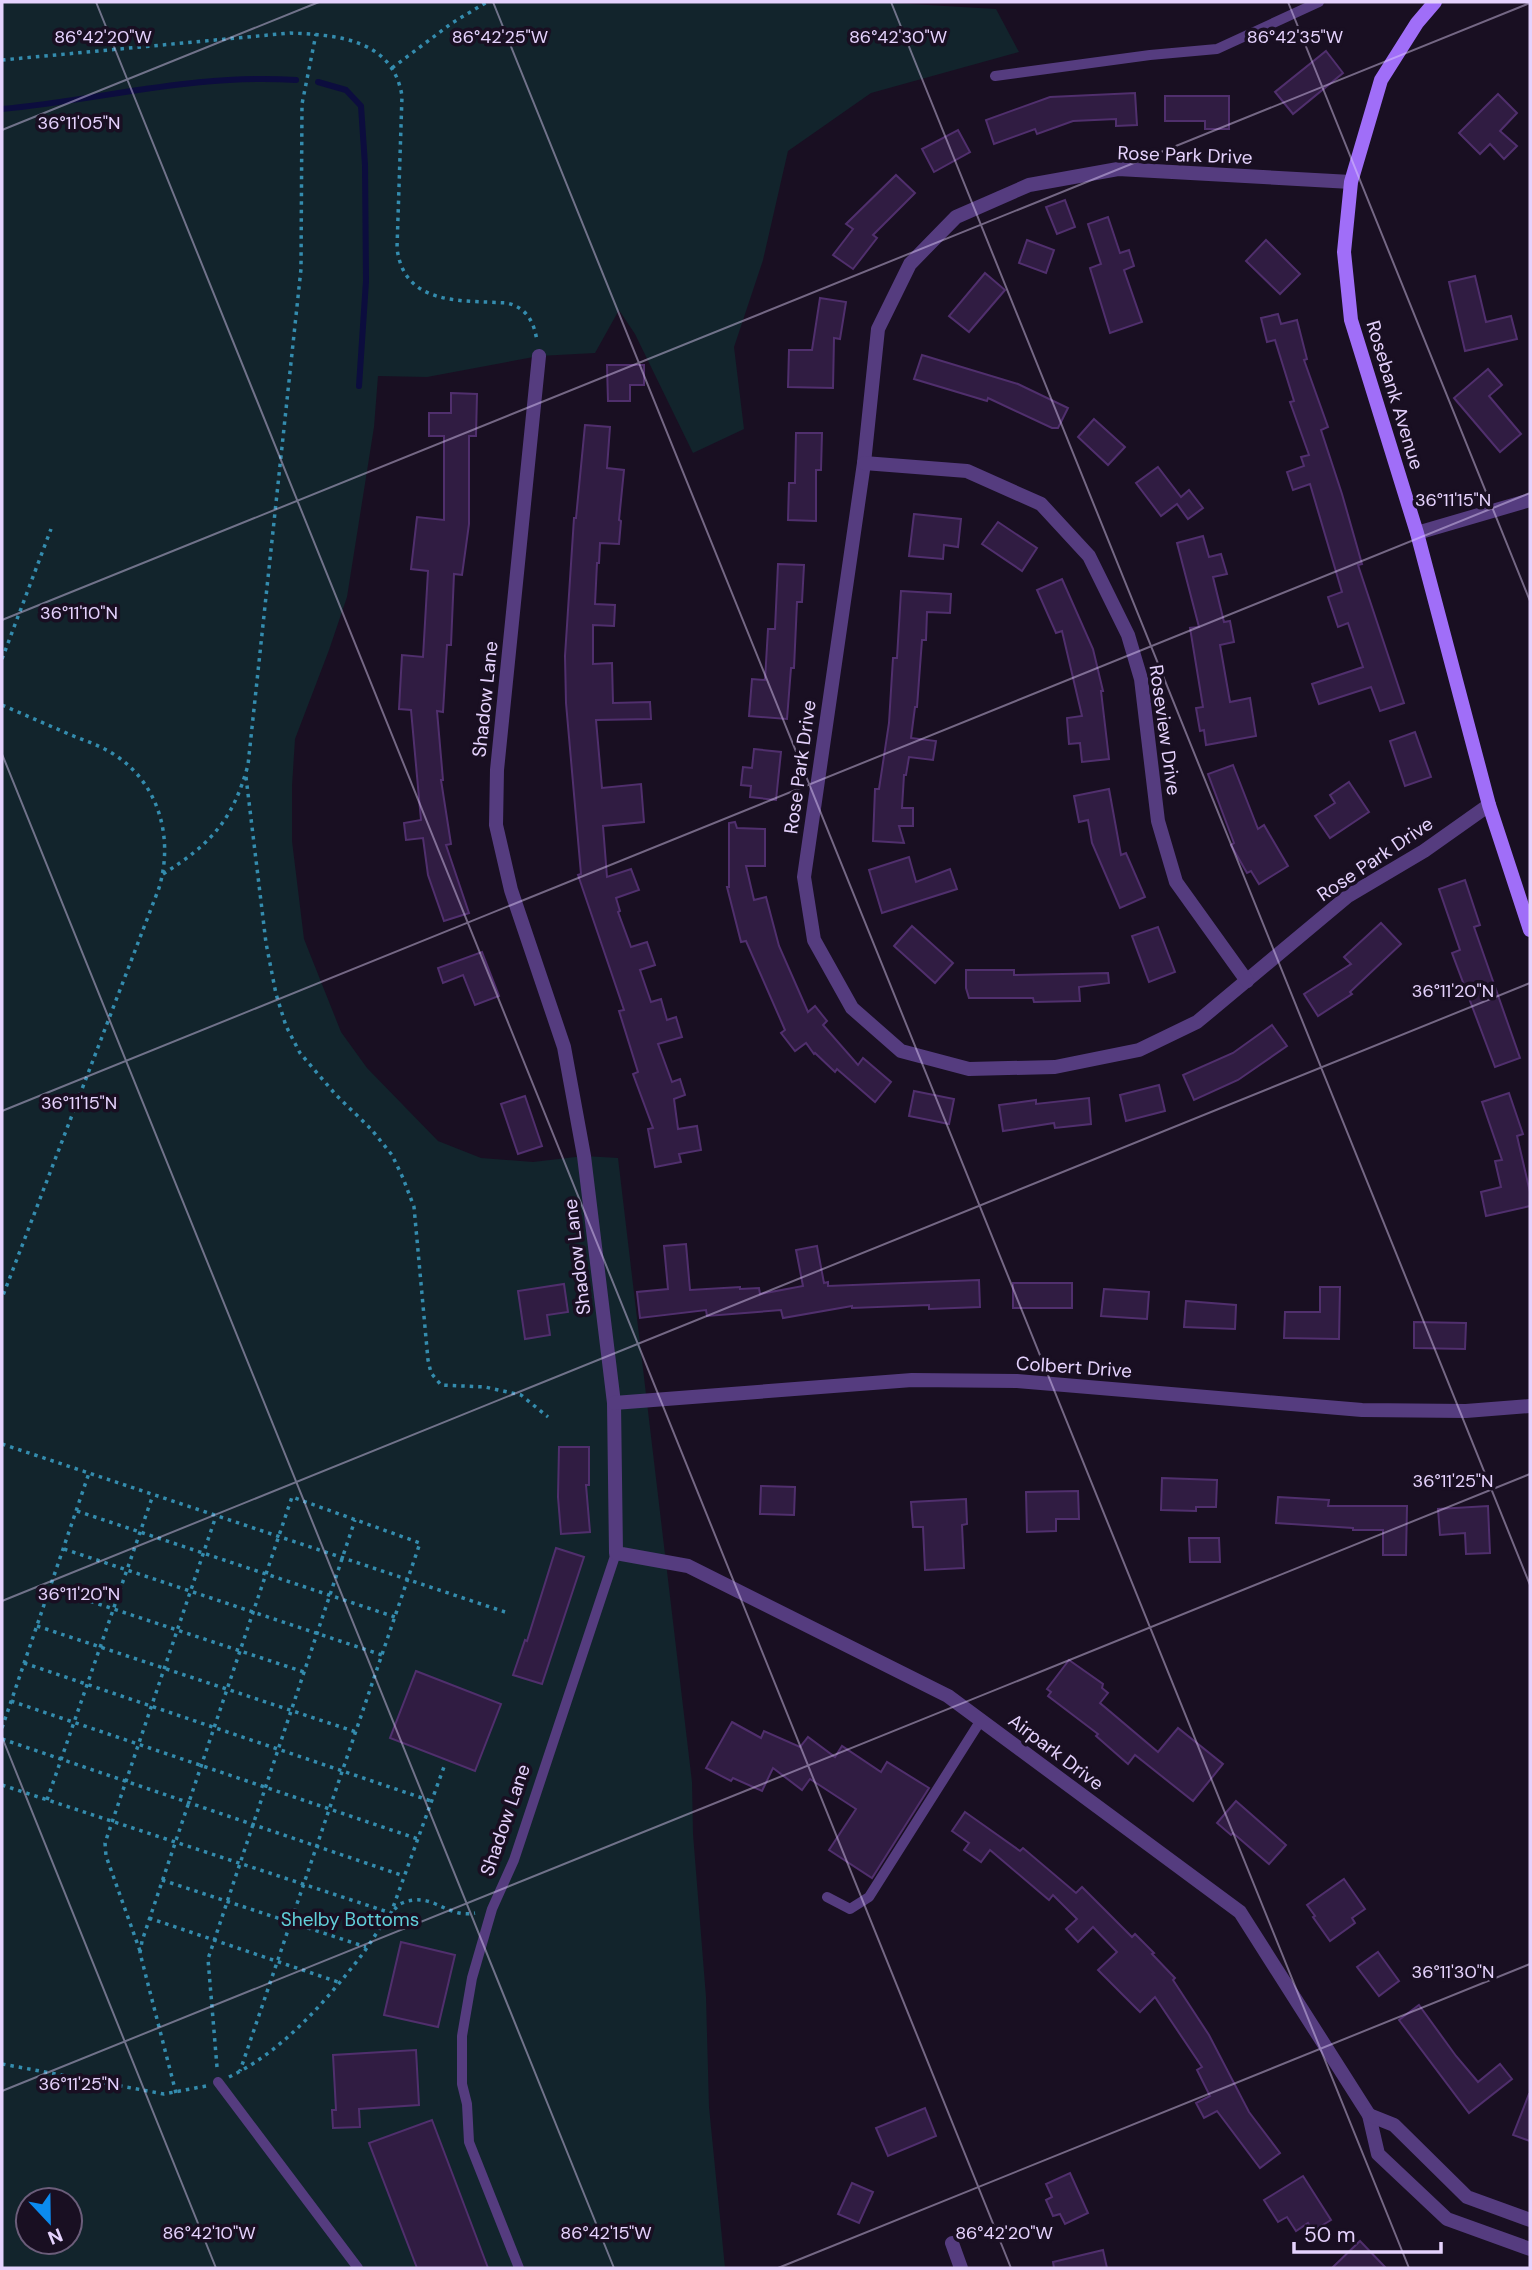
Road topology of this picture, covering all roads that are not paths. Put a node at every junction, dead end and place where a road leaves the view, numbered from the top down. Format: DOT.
graph roads {
  1 [pos="1319,2"];
  2 [pos="1435,2"];
  3 [pos="995,76"];
  4 [pos="1351,182"];
  5 [pos="538,356"];
  6 [pos="864,463"];
  7 [pos="1530,500"];
  8 [pos="1417,533"];
  9 [pos="1489,805"];
  10 [pos="1530,930"];
  11 [pos="1247,981"];
  12 [pos="614,1403"];
  13 [pos="1530,1406"];
  14 [pos="616,1553"];
  15 [pos="981,1720"];
  16 [pos="827,1897"];
  17 [pos="218,2082"];
  18 [pos="1370,2115"];
  19 [pos="1530,2220"];
  20 [pos="952,2244"];
  21 [pos="1530,2249"];
  22 [pos="358,2268"];
  23 [pos="519,2268"];
  24 [pos="961,2268"];
  1 -- 3 [label="lane"];
  2 -- 4 [label="street, Rosebank Avenue"];
  4 -- 6 [label="street, Rose Park Drive"];
  4 -- 8 [label="street, Rosebank Avenue"];
  5 -- 12 [label="street, Shadow Lane"];
  6 -- 11 [label="street, Roseview Drive"];
  6 -- 11 [label="street, Rose Park Drive"];
  7 -- 8 [label="street"];
  8 -- 9 [label="street, Rosebank Avenue"];
  9 -- 10 [label="street, Rosebank Avenue"];
  9 -- 11 [label="street, Rose Park Drive"];
  12 -- 13 [label="street, Colbert Drive"];
  12 -- 14 [label="street, Shadow Lane"];
  14 -- 15 [label="street, Airpark Drive"];
  14 -- 23 [label="lane, Shadow Lane"];
  15 -- 16 [label="lane"];
  15 -- 18 [label="street, Airpark Drive"];
  17 -- 22 [label="lane"];
  18 -- 19 [label="street, Airpark Drive"];
  18 -- 21 [label="street, Airpark Drive"];
  20 -- 24 [label="street"];
}
